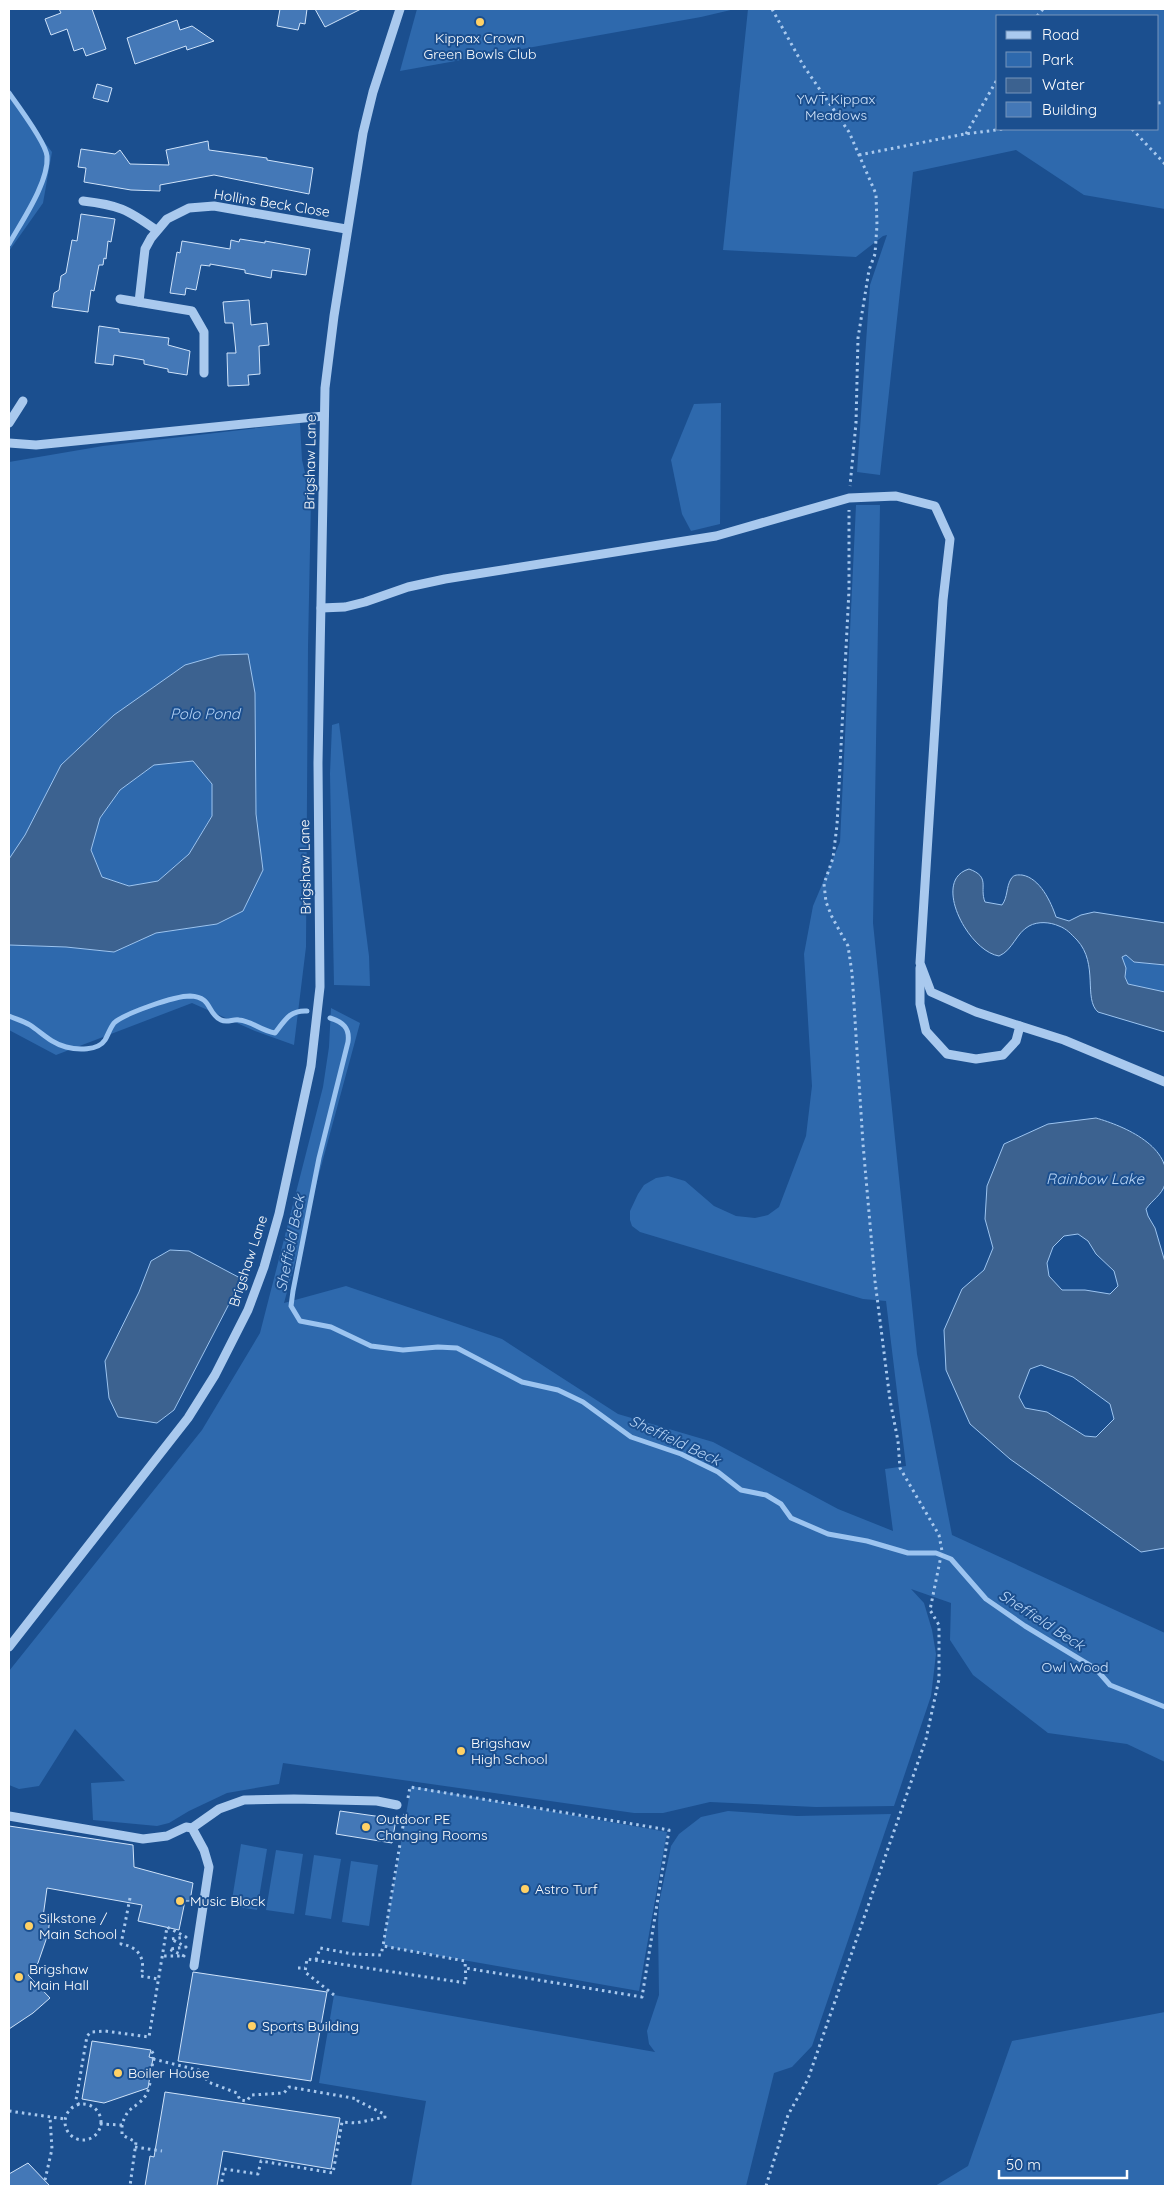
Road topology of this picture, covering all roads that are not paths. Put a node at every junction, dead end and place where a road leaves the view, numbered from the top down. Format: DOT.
graph roads {
  1 [pos="400,9"];
  2 [pos="83,201"];
  3 [pos="346,229"];
  4 [pos="156,230"];
  5 [pos="120,299"];
  6 [pos="139,302"];
  7 [pos="204,373"];
  8 [pos="23,401"];
  9 [pos="324,416"];
  10 [pos="9,423"];
  11 [pos="9,443"];
  12 [pos="321,608"];
  13 [pos="920,963"];
  14 [pos="1020,1026"];
  15 [pos="1165,1082"];
  16 [pos="9,1647"];
  17 [pos="397,1805"];
  18 [pos="9,1816"];
  19 [pos="192,1828"];
  20 [pos="194,1966"];
  1 -- 3 [label="street, Brigshaw Lane"];
  2 -- 4 [label="street"];
  3 -- 4 [label="street, Hollins Beck Close"];
  3 -- 9 [label="street, Brigshaw Lane"];
  4 -- 6 [label="street, Hollins Beck Close"];
  5 -- 6 [label="street"];
  6 -- 7 [label="street"];
  8 -- 10 [label="street"];
  9 -- 11 [label="street"];
  9 -- 12 [label="street, Brigshaw Lane"];
  12 -- 13 [label="street"];
  12 -- 16 [label="street, Brigshaw Lane"];
  13 -- 14 [label="street"];
  13 -- 14 [label="street"];
  14 -- 15 [label="street"];
  17 -- 19 [label="street"];
  18 -- 19 [label="street"];
  19 -- 20 [label="street"];
}
